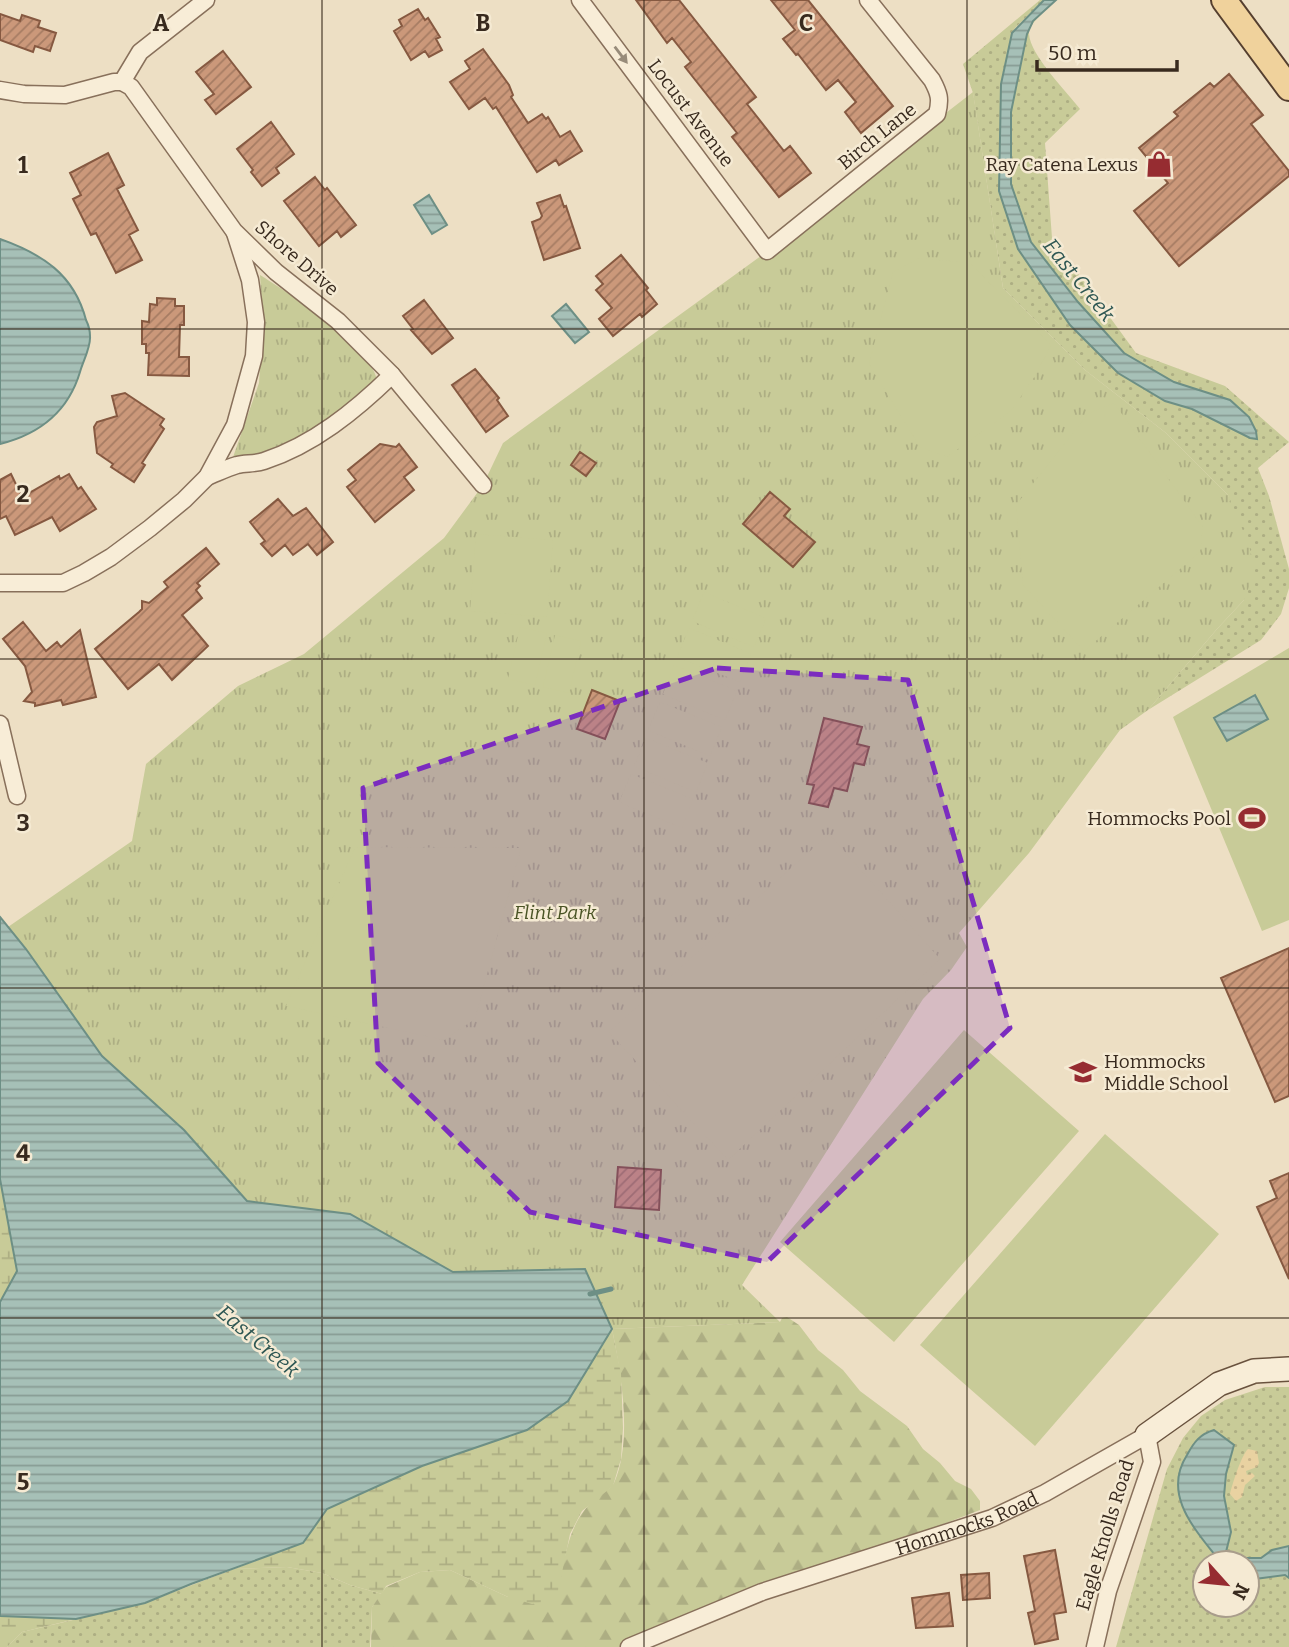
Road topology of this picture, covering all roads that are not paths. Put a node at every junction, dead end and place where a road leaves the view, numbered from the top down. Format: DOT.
graph roads {
  1 [pos="206,0"];
  2 [pos="580,0"];
  3 [pos="867,0"];
  4 [pos="1224,0"];
  5 [pos="122,82"];
  6 [pos="1289,88"];
  7 [pos="0,90"];
  8 [pos="234,231"];
  9 [pos="767,251"];
  10 [pos="392,375"];
  11 [pos="207,477"];
  12 [pos="483,485"];
  13 [pos="0,583"];
  14 [pos="0,724"];
  15 [pos="17,796"];
  16 [pos="1289,1369"];
  17 [pos="1147,1435"];
  18 [pos="629,1647"];
  19 [pos="1095,1647"];
  1 -- 5 [label="street"];
  2 -- 9 [label="street, Locust Avenue, one-way"];
  3 -- 9 [label="street, Birch Lane"];
  4 -- 6 [label="main road"];
  5 -- 7 [label="street"];
  5 -- 8 [label="street, Shore Drive"];
  8 -- 10 [label="street, Shore Drive"];
  8 -- 11 [label="street"];
  10 -- 11 [label="street"];
  10 -- 12 [label="street, Shore Drive"];
  11 -- 13 [label="street"];
  14 -- 15 [label="street"];
  16 -- 17 [label="street, Hommocks Road"];
  17 -- 18 [label="street, Hommocks Road"];
  17 -- 19 [label="street, Eagle Knolls Road"];
}
